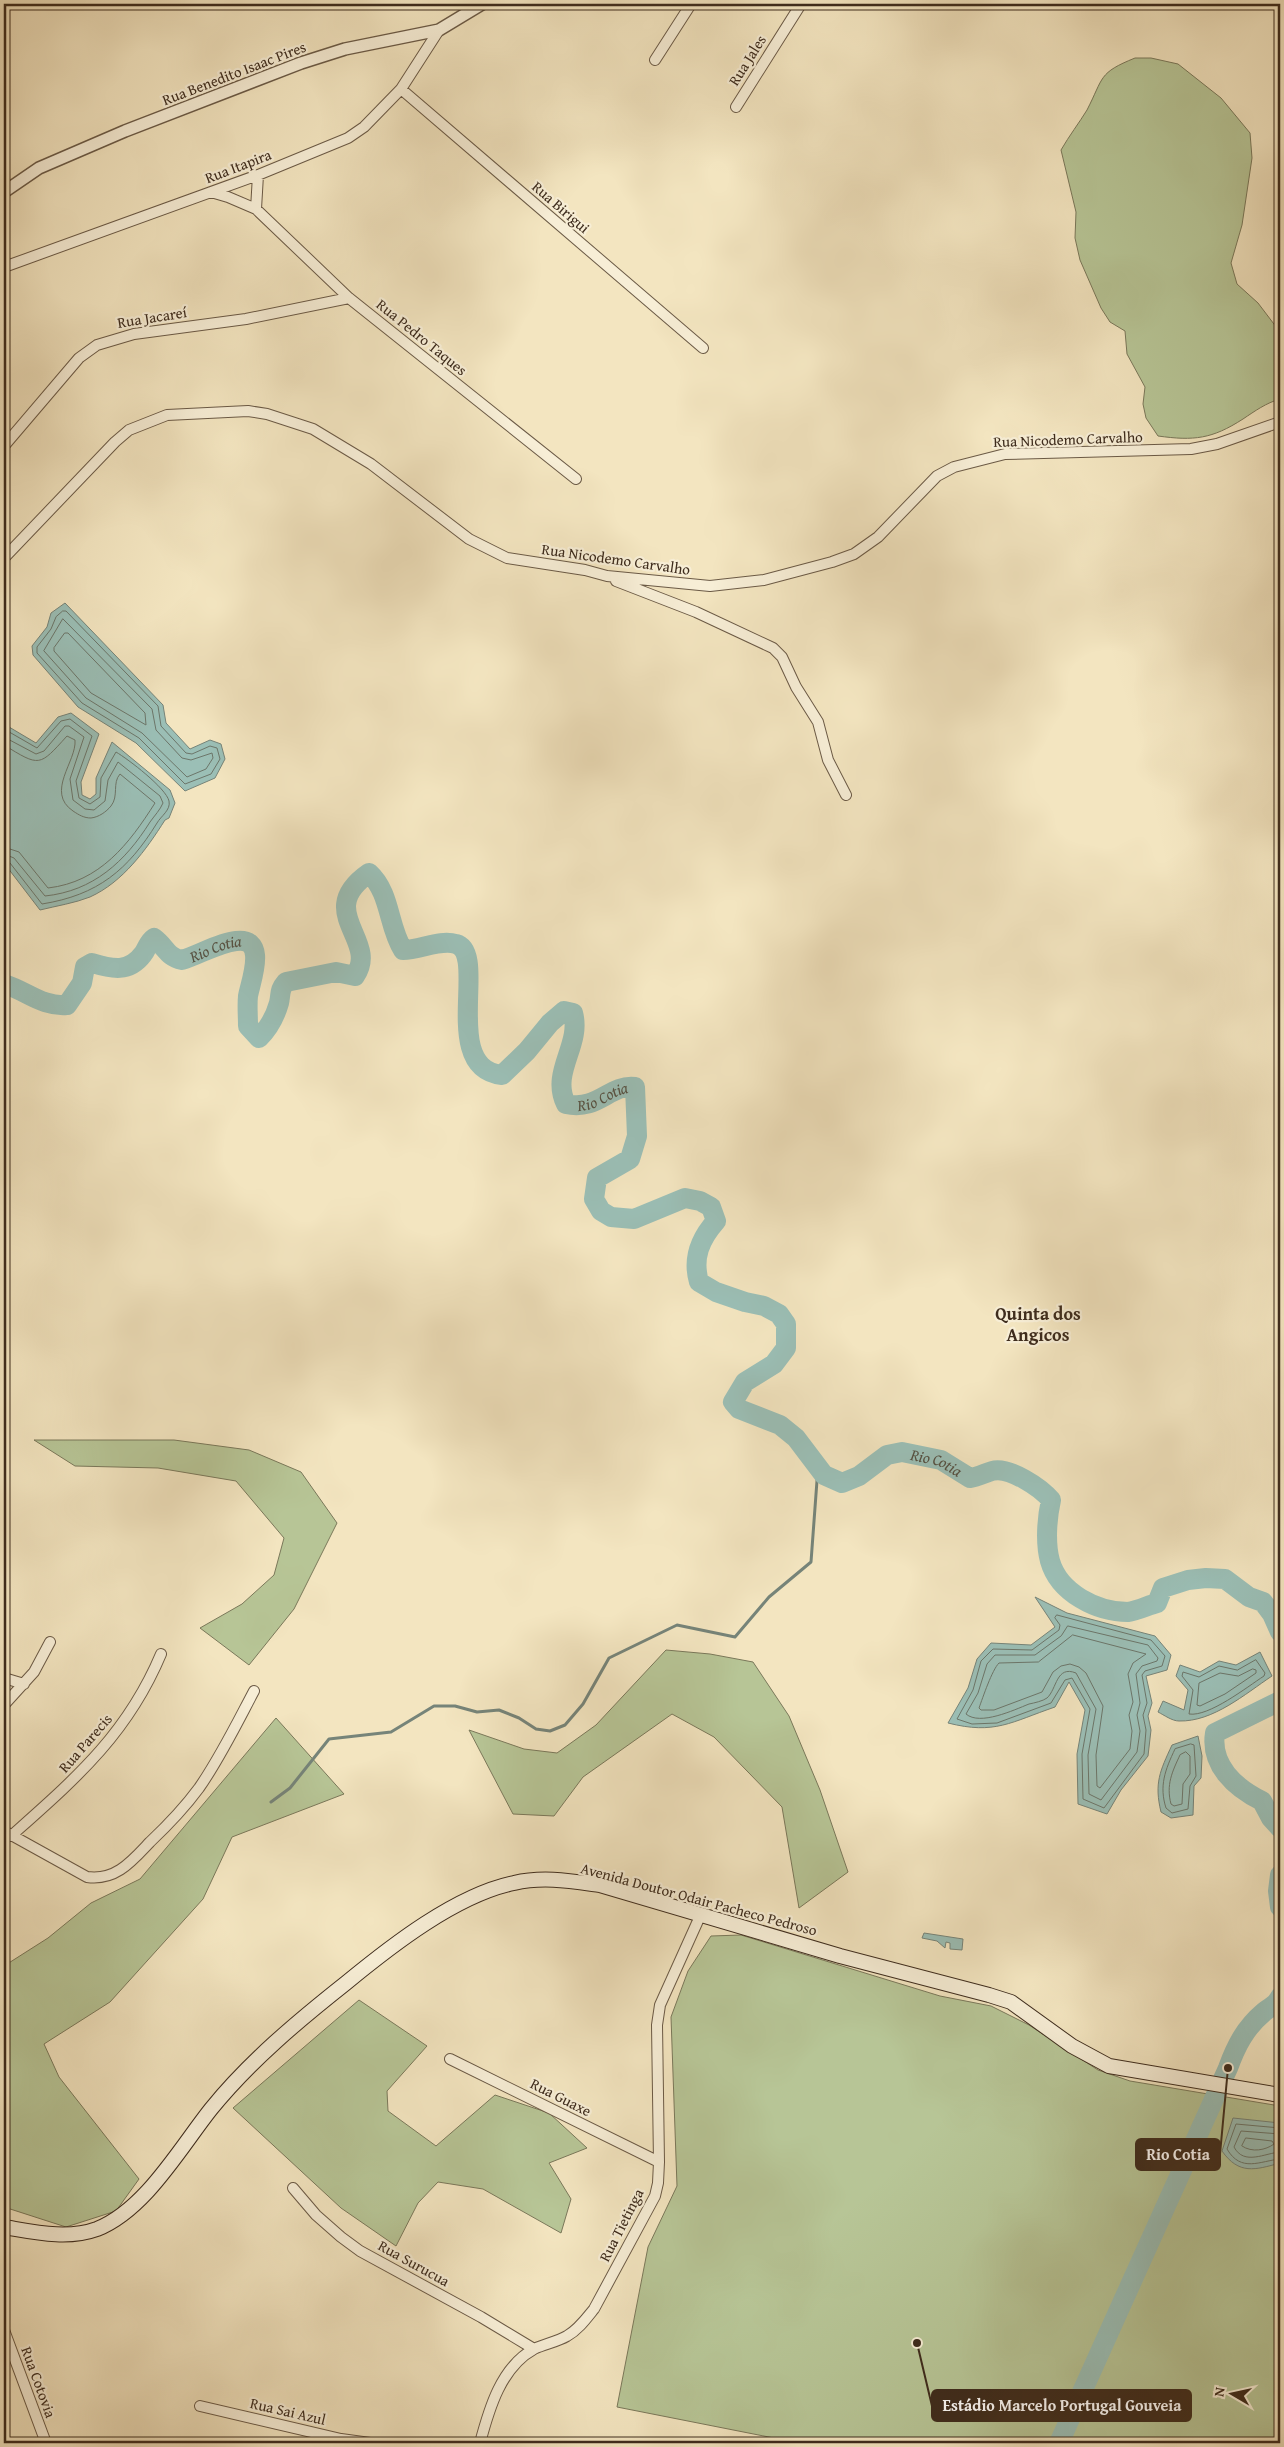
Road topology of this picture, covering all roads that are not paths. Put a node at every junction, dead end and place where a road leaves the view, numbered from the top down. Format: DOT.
graph roads {
  1 [pos="482,4"];
  2 [pos="692,4"];
  3 [pos="801,4"];
  4 [pos="439,30"];
  5 [pos="654,60"];
  6 [pos="400,89"];
  7 [pos="736,107"];
  8 [pos="258,175"];
  9 [pos="4,192"];
  10 [pos="211,192"];
  11 [pos="256,209"];
  12 [pos="4,267"];
  13 [pos="349,298"];
  14 [pos="703,348"];
  15 [pos="1280,422"];
  16 [pos="4,446"];
  17 [pos="576,479"];
  18 [pos="4,558"];
  19 [pos="607,576"];
  20 [pos="846,795"];
  21 [pos="50,1642"];
  22 [pos="161,1654"];
  23 [pos="4,1678"];
  24 [pos="24,1684"];
  25 [pos="254,1691"];
  26 [pos="4,1705"];
  27 [pos="8,1833"];
  28 [pos="701,1914"];
  29 [pos="450,2059"];
  30 [pos="1280,2095"];
  31 [pos="659,2162"];
  32 [pos="293,2188"];
  33 [pos="4,2227"];
  34 [pos="4,2330"];
  35 [pos="534,2349"];
  36 [pos="200,2406"];
  37 [pos="341,2441"];
  38 [pos="46,2443"];
  39 [pos="370,2443"];
  40 [pos="480,2443"];
  1 -- 4 [label="street, Rua Benedito Isaac Pires"];
  2 -- 5 [label="street"];
  3 -- 7 [label="street, Rua Jales"];
  4 -- 6 [label="street, Rua Itapira"];
  4 -- 9 [label="street, Rua Benedito Isaac Pires"];
  6 -- 8 [label="street, Rua Itapira"];
  6 -- 14 [label="street, Rua Birigui"];
  8 -- 10 [label="street, Rua Itapira"];
  8 -- 11 [label="street"];
  10 -- 11 [label="street, Rua Pedro Taques"];
  10 -- 12 [label="street, Rua Itapira"];
  11 -- 13 [label="street, Rua Pedro Taques"];
  13 -- 16 [label="street, Rua Jacareí"];
  13 -- 17 [label="street, Rua Pedro Taques"];
  15 -- 19 [label="street, Rua Nicodemo Carvalho"];
  18 -- 19 [label="street, Rua Nicodemo Carvalho"];
  19 -- 20 [label="street"];
  21 -- 24 [label="street"];
  22 -- 27 [label="street, Rua Parecis"];
  23 -- 24 [label="street"];
  24 -- 26 [label="street"];
  25 -- 27 [label="street"];
  28 -- 30 [label="main road, Avenida Doutor Odair Pacheco Pedroso"];
  28 -- 31 [label="street, Rua Tietinga"];
  28 -- 33 [label="main road, Avenida Doutor Odair Pacheco Pedroso"];
  29 -- 31 [label="street, Rua Guaxe"];
  31 -- 35 [label="street, Rua Tietinga"];
  32 -- 35 [label="street, Rua Surucua"];
  34 -- 38 [label="street, Rua Cotovia"];
  35 -- 40 [label="street, Rua Tietinga"];
  36 -- 37 [label="street, Rua Sai Azul"];
  37 -- 39 [label="street, Rua Sai Azul"];
}
